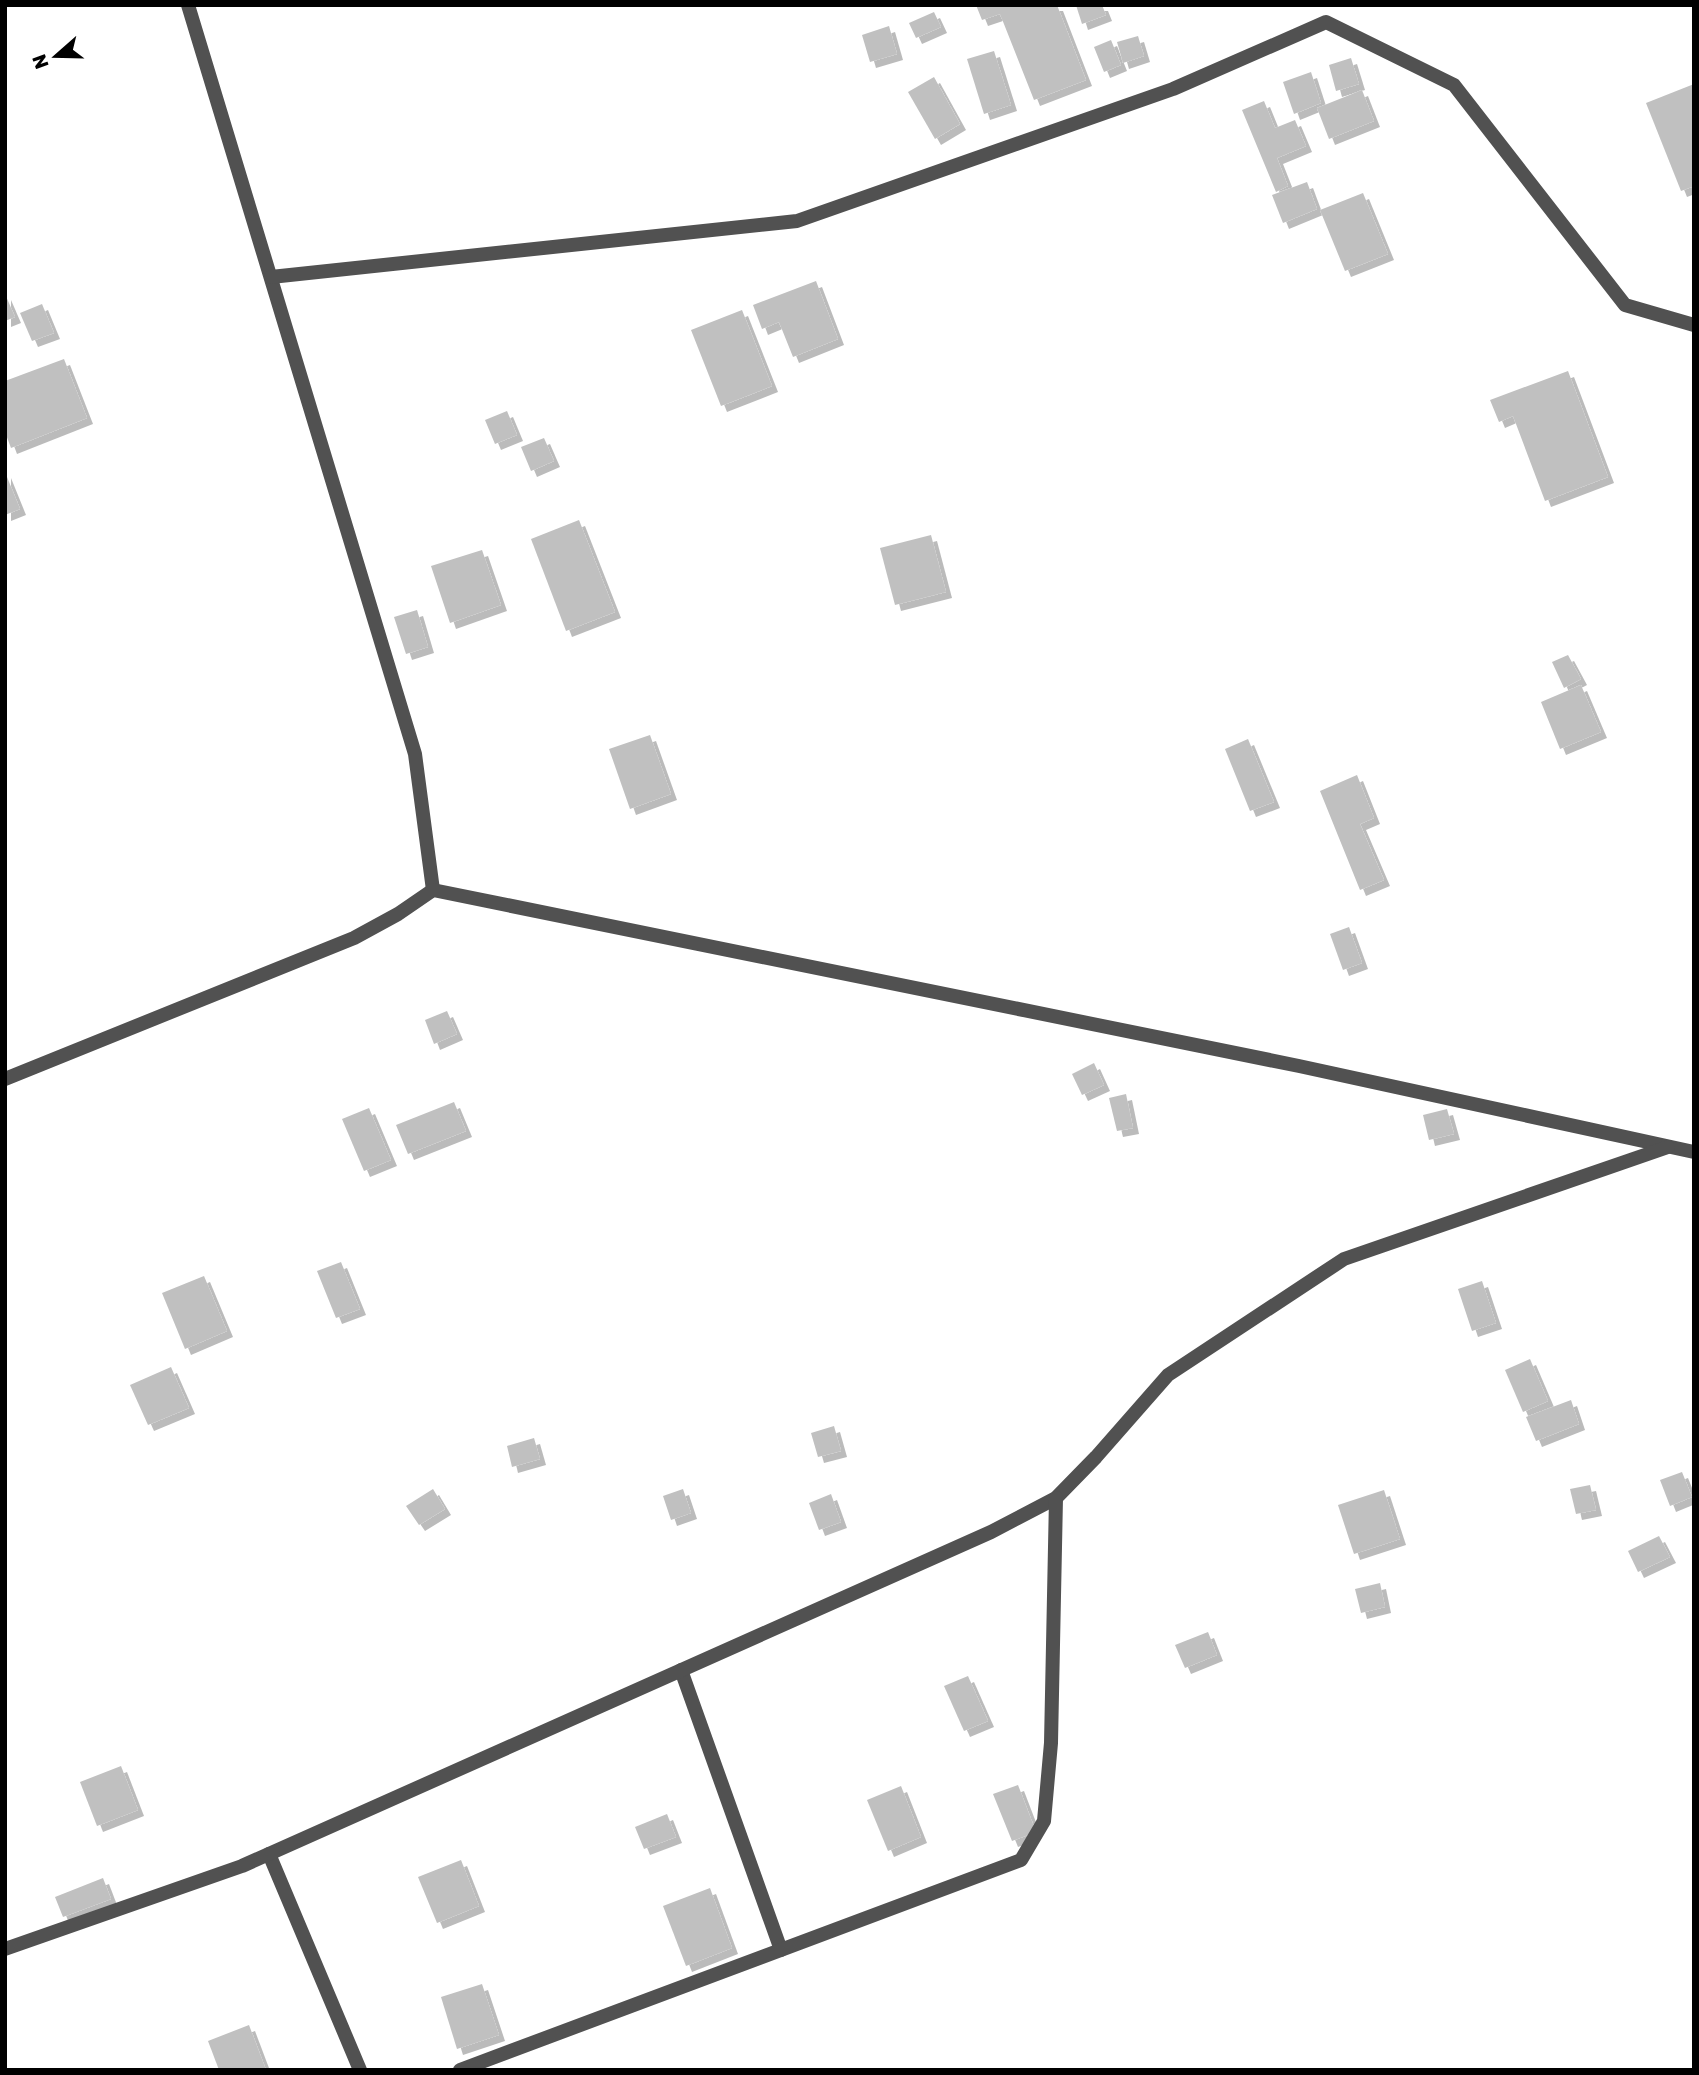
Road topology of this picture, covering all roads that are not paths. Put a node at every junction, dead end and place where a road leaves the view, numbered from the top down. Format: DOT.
graph roads {
  1 [pos="188,5"];
  2 [pos="271,277"];
  3 [pos="1694,325"];
  4 [pos="433,890"];
  5 [pos="5,1079"];
  6 [pos="1668,1147"];
  7 [pos="1694,1152"];
  8 [pos="1056,1498"];
  9 [pos="681,1670"];
  10 [pos="269,1854"];
  11 [pos="5,1949"];
  12 [pos="781,1950"];
  13 [pos="360,2070"];
  14 [pos="460,2070"];
  1 -- 2 [label="street"];
  2 -- 3 [label="street"];
  2 -- 4 [label="street"];
  4 -- 5 [label="street"];
  4 -- 6 [label="street"];
  6 -- 7 [label="street"];
  6 -- 8 [label="street"];
  8 -- 9 [label="street"];
  8 -- 12 [label="street"];
  9 -- 10 [label="street"];
  9 -- 12 [label="street"];
  10 -- 11 [label="street"];
  10 -- 13 [label="street"];
  12 -- 14 [label="street"];
}
